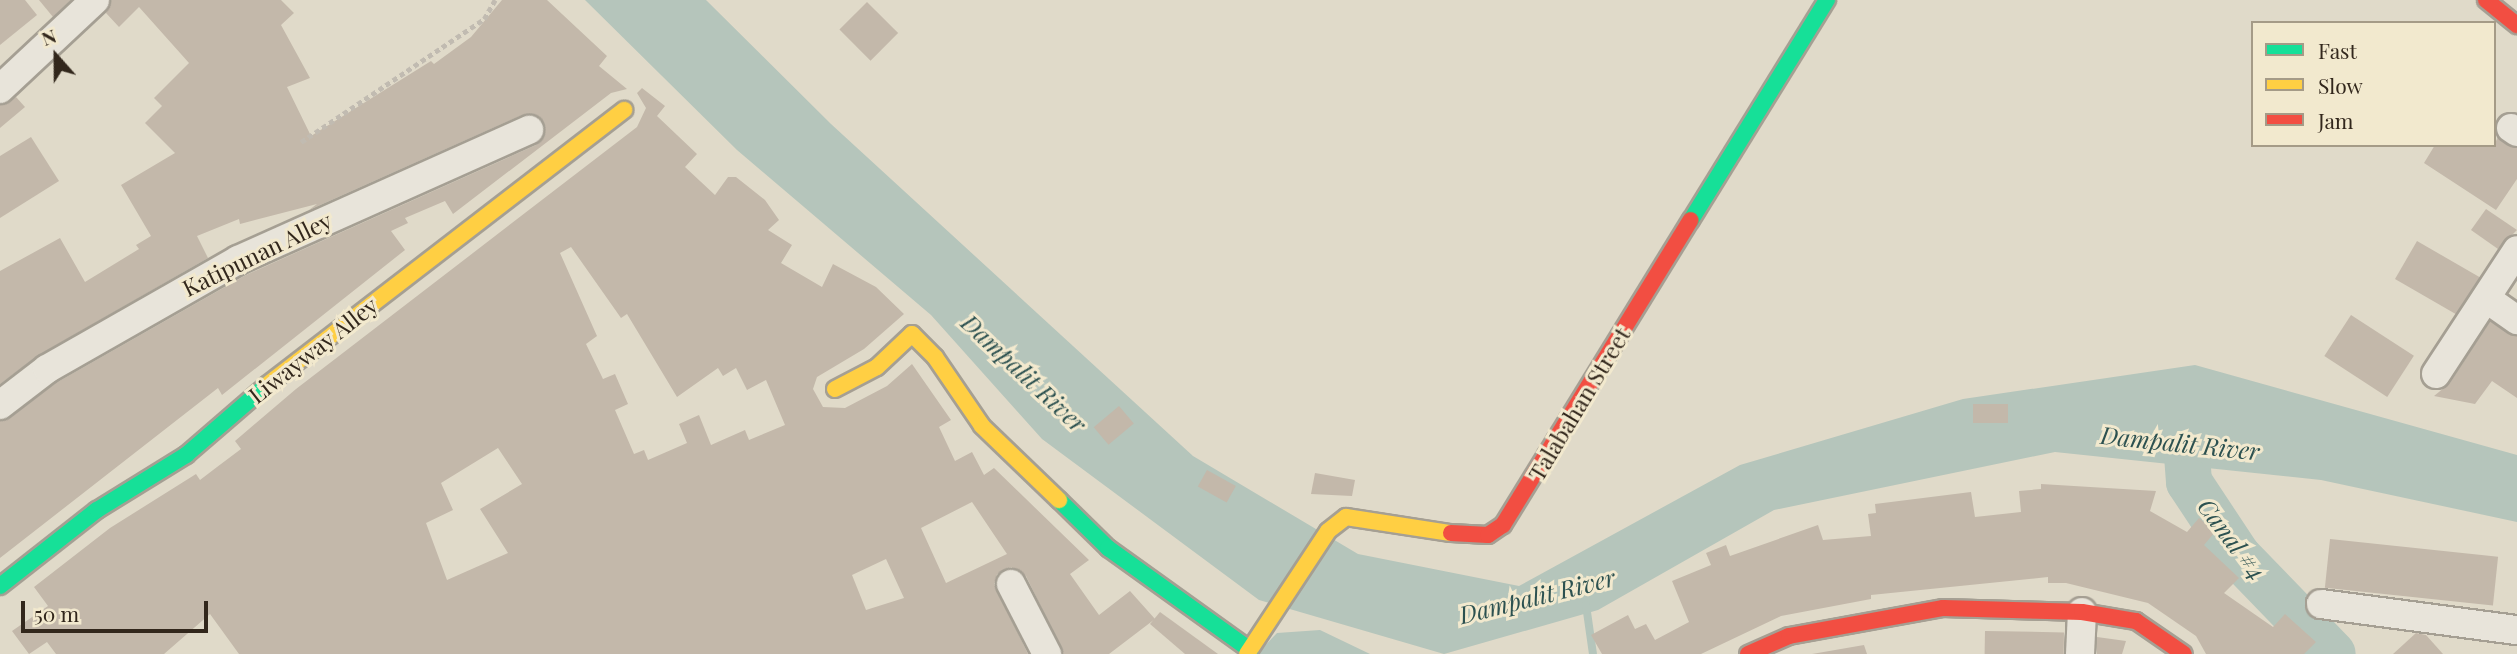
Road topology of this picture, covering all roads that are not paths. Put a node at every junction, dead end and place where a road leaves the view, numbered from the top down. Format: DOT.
graph roads {
  1 [pos="95,0"];
  2 [pos="1827,0"];
  3 [pos="2486,0"];
  4 [pos="2517,24"];
  5 [pos="0,89"];
  6 [pos="624,110"];
  7 [pos="529,131"];
  8 [pos="2517,250"];
  9 [pos="2487,299"];
  10 [pos="2517,320"];
  11 [pos="2436,374"];
  12 [pos="835,389"];
  13 [pos="0,405"];
  14 [pos="1012,584"];
  15 [pos="0,586"];
  16 [pos="2321,604"];
  17 [pos="2082,612"];
  18 [pos="2517,630"];
  19 [pos="1248,652"];
  20 [pos="1046,654"];
  21 [pos="1748,654"];
  22 [pos="2080,654"];
  23 [pos="2185,654"];
  1 -- 5 [label="street"];
  2 -- 19 [label="street, Talabahan Street"];
  3 -- 4 [label="street"];
  6 -- 15 [label="street, Liwayway Alley"];
  7 -- 13 [label="street, Katipunan Alley"];
  8 -- 9 [label="street"];
  9 -- 10 [label="street"];
  9 -- 11 [label="street"];
  12 -- 19 [label="street"];
  14 -- 20 [label="street"];
  16 -- 18 [label="street"];
  17 -- 21 [label="street"];
  17 -- 22 [label="street"];
  17 -- 23 [label="street"];
}
